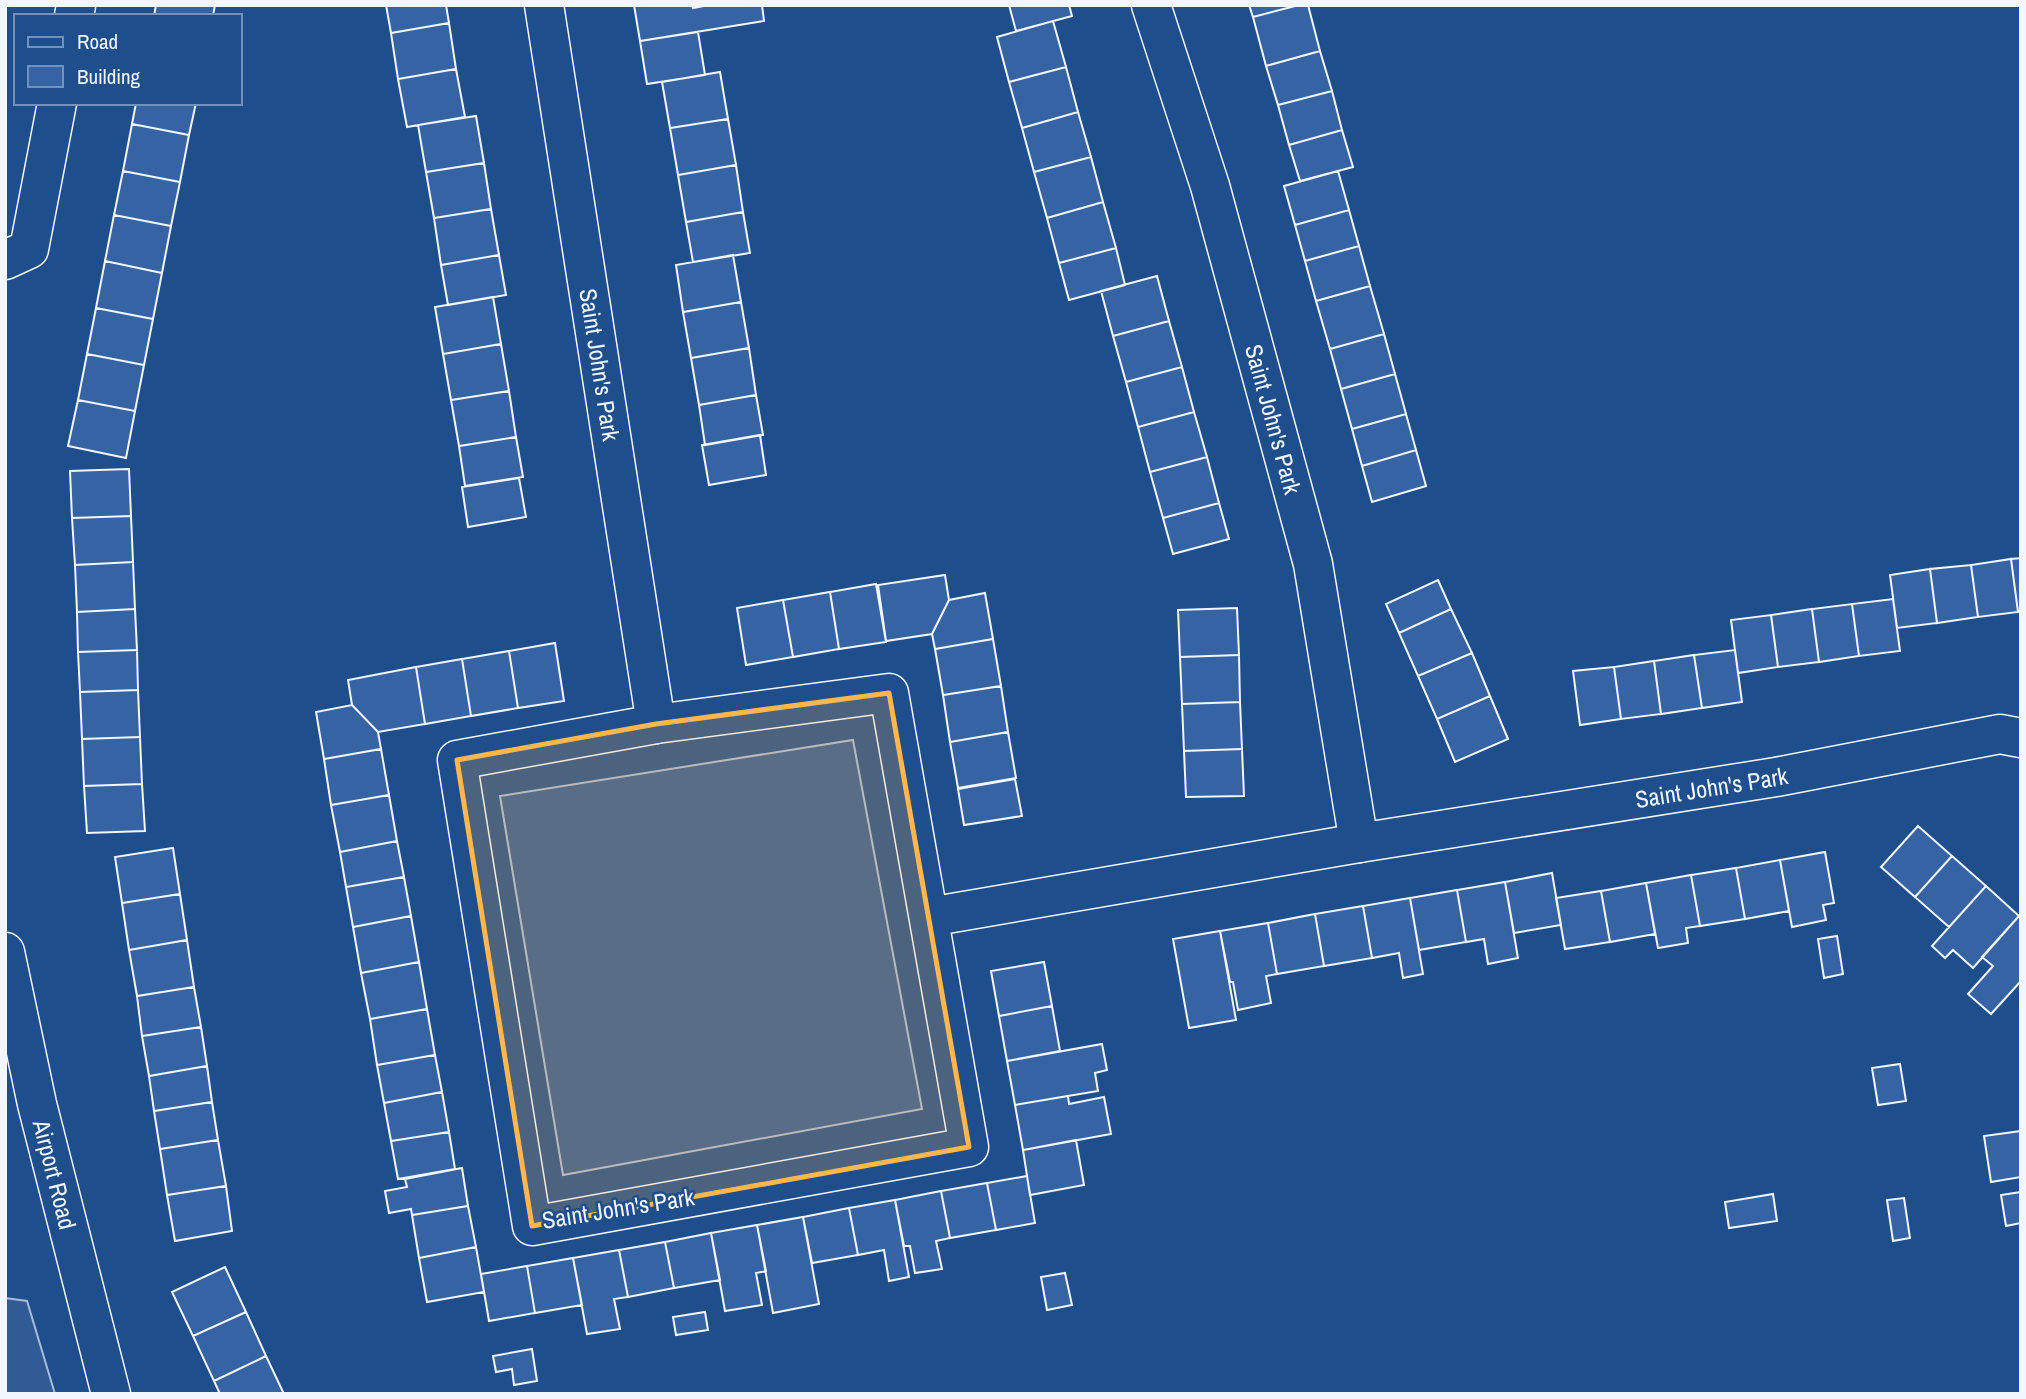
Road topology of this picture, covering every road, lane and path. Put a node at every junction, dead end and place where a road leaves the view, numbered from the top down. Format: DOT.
graph roads {
  1 [pos="544,5"];
  2 [pos="1151,5"];
  3 [pos="57,105"];
  4 [pos="5,260"];
  5 [pos="656,724"];
  6 [pos="2021,738"];
  7 [pos="1359,843"];
  8 [pos="929,917"];
  9 [pos="5,952"];
  10 [pos="111,1394"];
  1 -- 5 [label="street, Saint John's Park"];
  2 -- 7 [label="street, Saint John's Park"];
  3 -- 4 [label="street"];
  5 -- 8 [label="street, Saint John's Park"];
  5 -- 8 [label="street, Saint John's Park"];
  6 -- 7 [label="street, Saint John's Park"];
  7 -- 8 [label="street, Saint John's Park"];
  9 -- 10 [label="street, Airport Road"];
}
